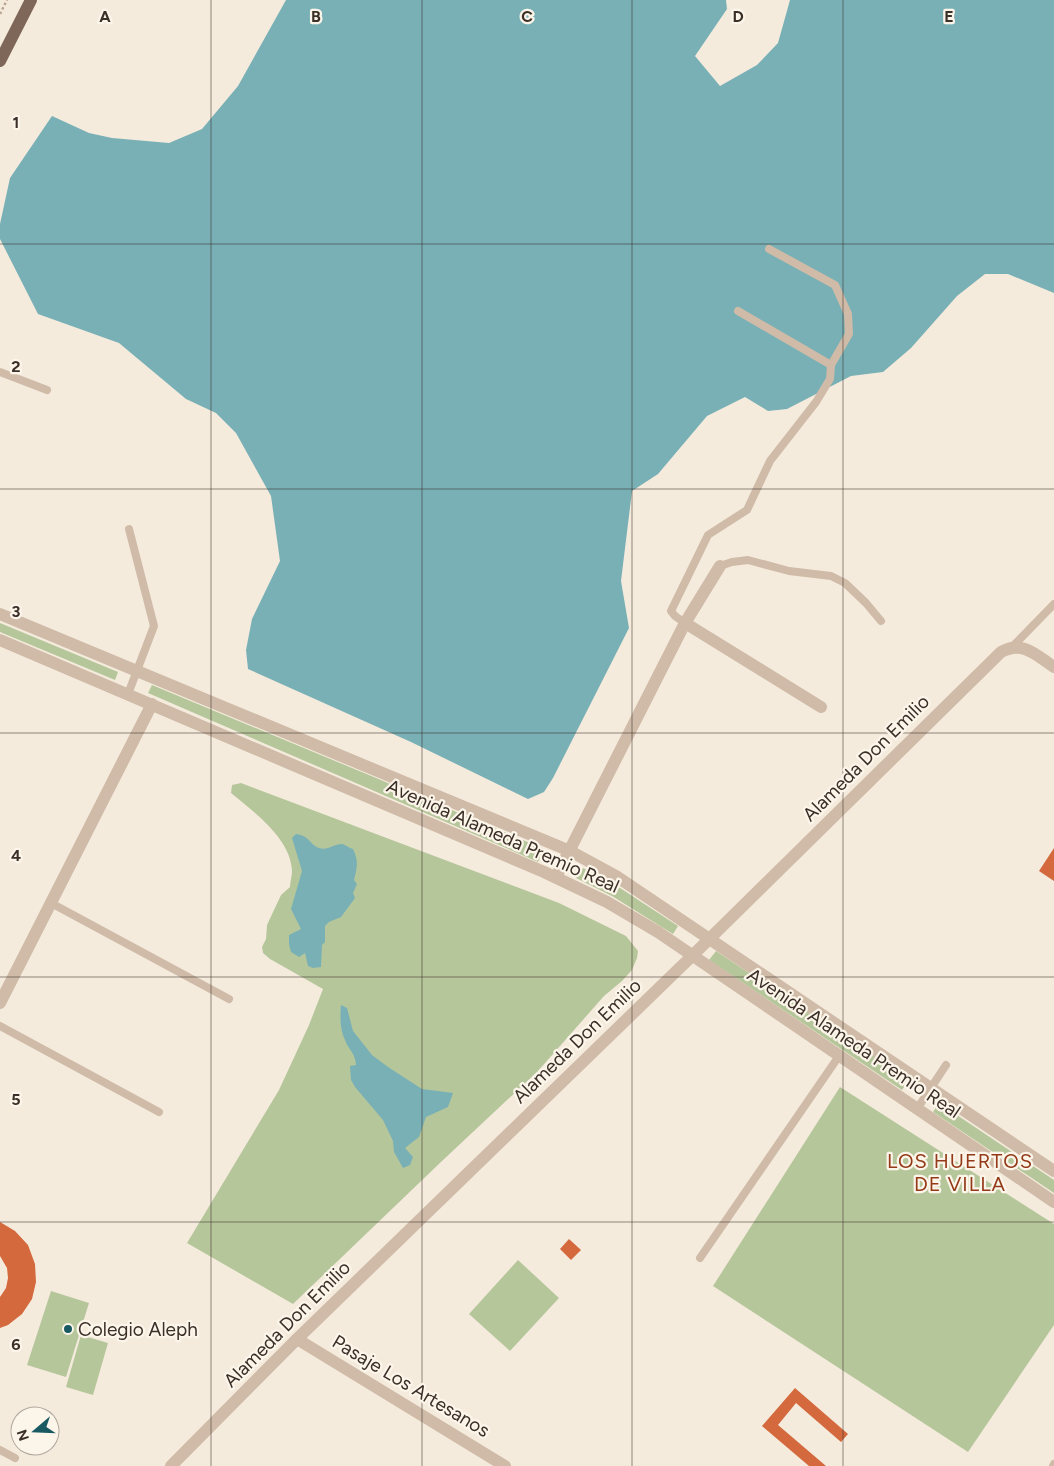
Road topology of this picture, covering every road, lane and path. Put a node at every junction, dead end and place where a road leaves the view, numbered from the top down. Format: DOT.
graph roads {
  1 [pos="7,0"];
  2 [pos="31,0"];
  3 [pos="0,14"];
  4 [pos="0,61"];
  5 [pos="769,249"];
  6 [pos="738,311"];
  7 [pos="831,365"];
  8 [pos="0,372"];
  9 [pos="47,390"];
  10 [pos="129,529"];
  11 [pos="720,566"];
  12 [pos="1054,604"];
  13 [pos="0,614"];
  14 [pos="881,621"];
  15 [pos="685,623"];
  16 [pos="0,640"];
  17 [pos="1012,647"];
  18 [pos="1054,667"];
  19 [pos="138,670"];
  20 [pos="128,694"];
  21 [pos="152,704"];
  22 [pos="821,707"];
  23 [pos="570,852"];
  24 [pos="556,877"];
  25 [pos="51,903"];
  26 [pos="708,939"];
  27 [pos="692,956"];
  28 [pos="229,999"];
  29 [pos="0,1003"];
  30 [pos="0,1026"];
  31 [pos="840,1056"];
  32 [pos="946,1065"];
  33 [pos="931,1088"];
  34 [pos="917,1109"];
  35 [pos="159,1112"];
  36 [pos="1054,1172"];
  37 [pos="1054,1202"];
  38 [pos="700,1258"];
  39 [pos="297,1339"];
  40 [pos="0,1450"];
  41 [pos="15,1458"];
  42 [pos="171,1466"];
  43 [pos="505,1466"];
  1 -- 3 [label="path"];
  2 -- 4 [label="main road"];
  5 -- 7 [label="lane"];
  6 -- 7 [label="lane"];
  7 -- 15 [label="lane"];
  8 -- 9 [label="lane"];
  10 -- 19 [label="lane"];
  11 -- 14 [label="lane"];
  11 -- 15 [label="street"];
  12 -- 17 [label="lane"];
  13 -- 19 [label="street, Avenida Alameda Premio Real"];
  15 -- 22 [label="street"];
  15 -- 23 [label="street"];
  16 -- 20 [label="street, Avenida Alameda Premio Real"];
  17 -- 18 [label="street"];
  17 -- 26 [label="street, Alameda Don Emilio"];
  19 -- 20 [label="lane"];
  19 -- 23 [label="street, Avenida Alameda Premio Real"];
  20 -- 21 [label="street, Avenida Alameda Premio Real"];
  21 -- 24 [label="street, Avenida Alameda Premio Real"];
  21 -- 25 [label="street"];
  23 -- 24 [label="street"];
  23 -- 26 [label="street, Avenida Alameda Premio Real"];
  24 -- 27 [label="street, Avenida Alameda Premio Real"];
  25 -- 28 [label="lane"];
  25 -- 29 [label="street"];
  26 -- 27 [label="street, Alameda Don Emilio"];
  26 -- 33 [label="street, Avenida Alameda Premio Real"];
  27 -- 31 [label="street, Avenida Alameda Premio Real"];
  27 -- 39 [label="street, Alameda Don Emilio"];
  30 -- 35 [label="lane"];
  31 -- 34 [label="street, Avenida Alameda Premio Real"];
  31 -- 38 [label="lane"];
  32 -- 33 [label="lane"];
  33 -- 34 [label="lane"];
  33 -- 36 [label="street, Avenida Alameda Premio Real"];
  34 -- 37 [label="street, Avenida Alameda Premio Real"];
  39 -- 42 [label="street, Alameda Don Emilio"];
  39 -- 43 [label="street, Pasaje Los Artesanos"];
  40 -- 41 [label="lane"];
}
